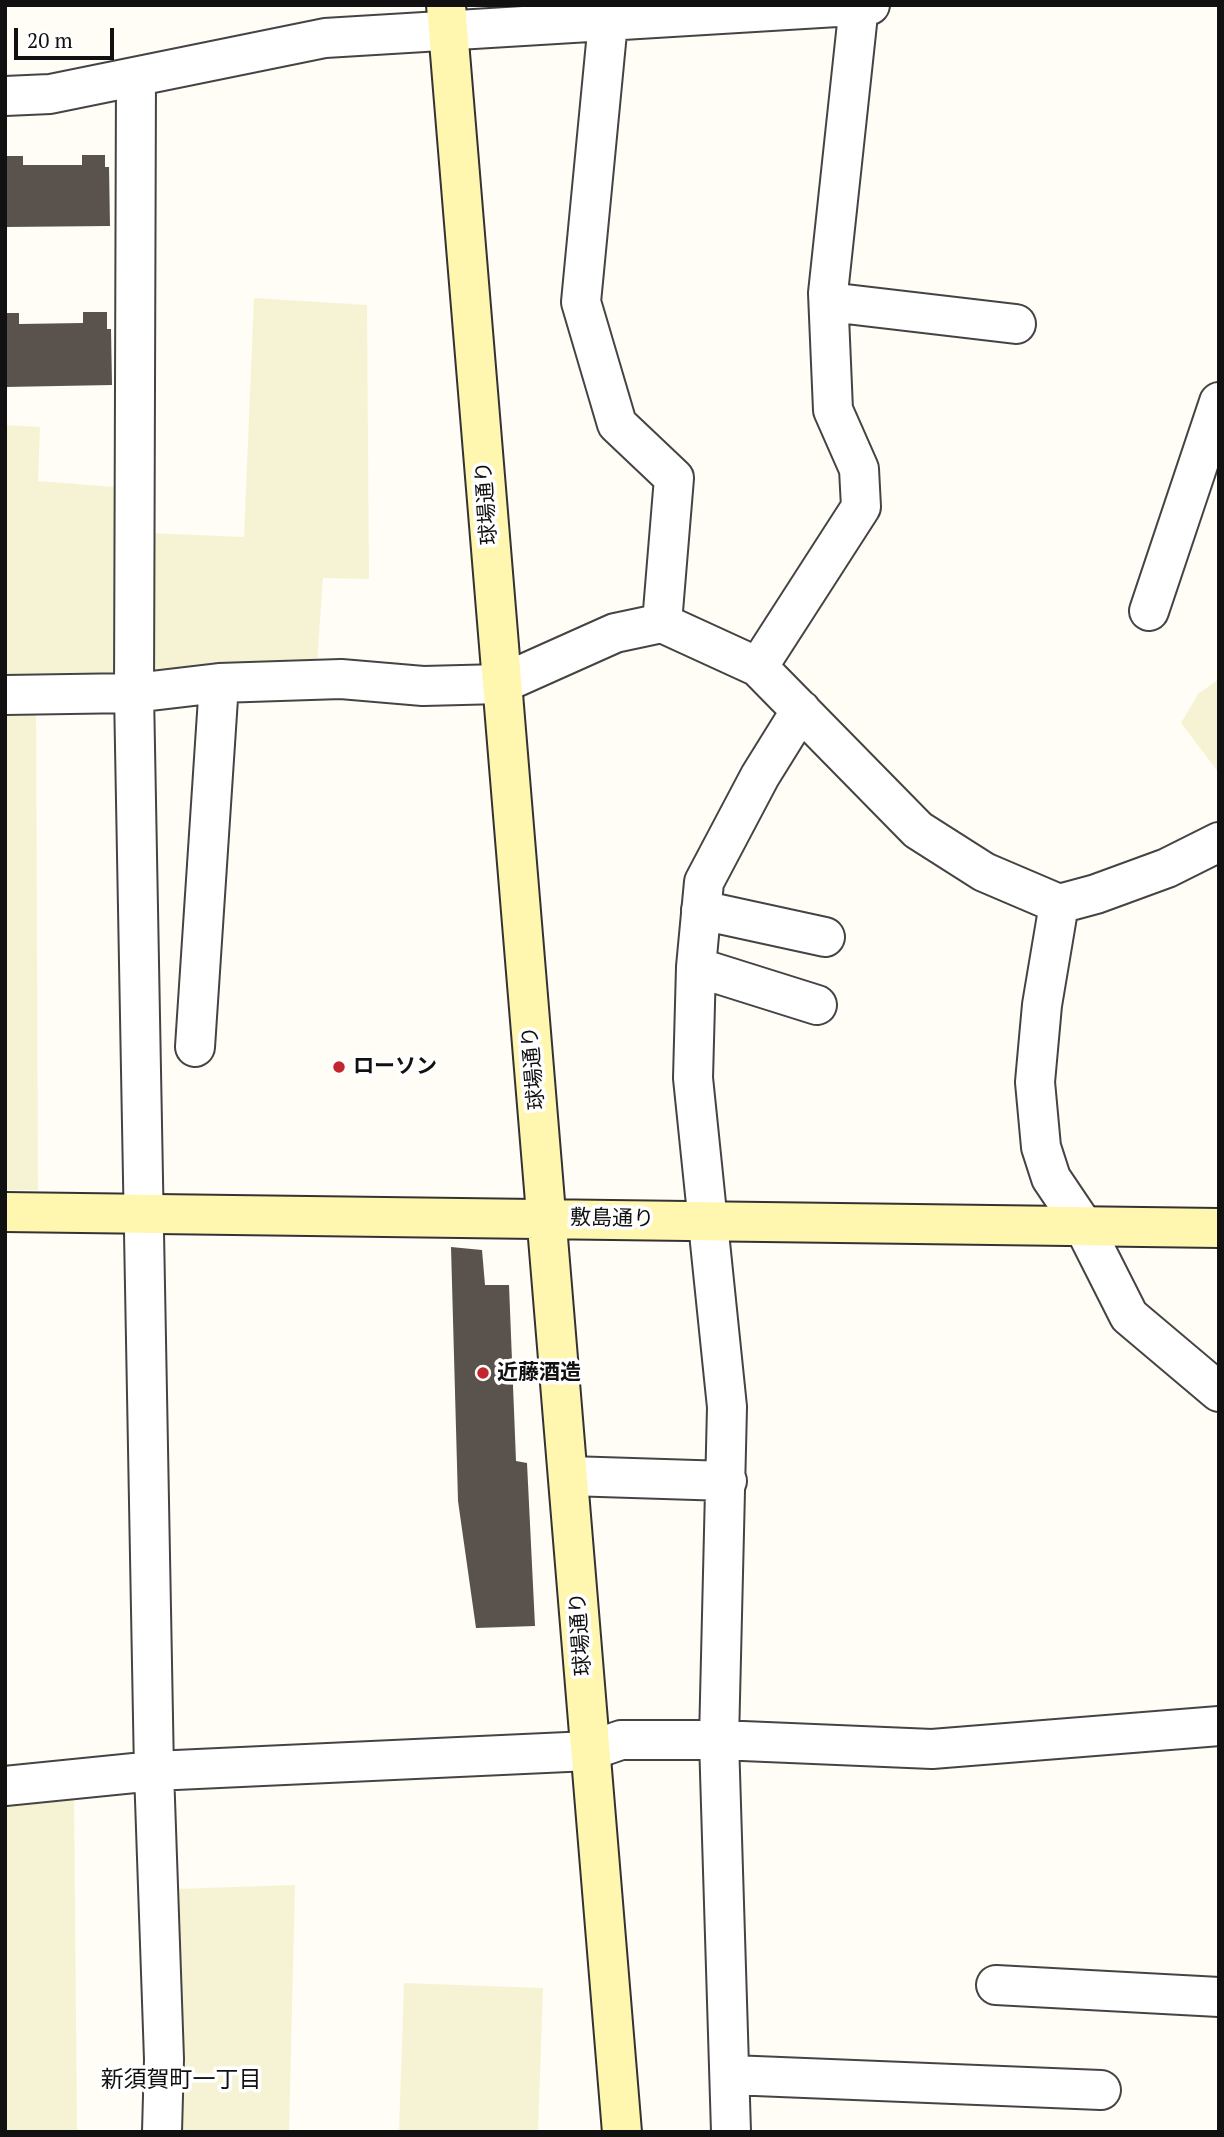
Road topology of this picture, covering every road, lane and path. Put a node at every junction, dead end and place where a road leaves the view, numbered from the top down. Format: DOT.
graph roads {
  1 [pos="870,5"];
  2 [pos="859,6"];
  3 [pos="448,19"];
  4 [pos="608,22"];
  5 [pos="136,77"];
  6 [pos="5,96"];
  7 [pos="829,302"];
  8 [pos="1016,324"];
  9 [pos="1219,402"];
  10 [pos="1149,611"];
  11 [pos="662,623"];
  12 [pos="758,667"];
  13 [pos="219,683"];
  14 [pos="501,684"];
  15 [pos="134,694"];
  16 [pos="5,695"];
  17 [pos="801,710"];
  18 [pos="1219,842"];
  19 [pos="1059,904"];
  20 [pos="701,910"];
  21 [pos="825,937"];
  22 [pos="696,967"];
  23 [pos="817,1005"];
  24 [pos="195,1046"];
  25 [pos="5,1212"];
  26 [pos="144,1212"];
  27 [pos="548,1218"];
  28 [pos="709,1220"];
  29 [pos="1084,1227"];
  30 [pos="1219,1228"];
  31 [pos="1219,1392"];
  32 [pos="569,1476"];
  33 [pos="727,1481"];
  34 [pos="1219,1726"];
  35 [pos="719,1740"];
  36 [pos="589,1751"];
  37 [pos="154,1771"];
  38 [pos="5,1786"];
  39 [pos="996,1985"];
  40 [pos="1219,1997"];
  41 [pos="730,2075"];
  42 [pos="1101,2090"];
  43 [pos="162,2132"];
  44 [pos="622,2132"];
  45 [pos="731,2132"];
  1 -- 2 [label="street"];
  2 -- 4 [label="street"];
  2 -- 7 [label="street"];
  3 -- 4 [label="street"];
  3 -- 5 [label="street"];
  3 -- 14 [label="street, 球場通り"];
  4 -- 11 [label="street"];
  5 -- 6 [label="street"];
  5 -- 15 [label="street"];
  7 -- 8 [label="street"];
  7 -- 12 [label="street"];
  9 -- 10 [label="street"];
  11 -- 12 [label="street"];
  11 -- 14 [label="street"];
  12 -- 17 [label="street"];
  13 -- 14 [label="street"];
  13 -- 15 [label="street"];
  13 -- 24 [label="street"];
  14 -- 27 [label="street, 球場通り"];
  15 -- 16 [label="street"];
  15 -- 26 [label="street"];
  17 -- 19 [label="street"];
  17 -- 20 [label="street"];
  18 -- 19 [label="street"];
  19 -- 29 [label="street"];
  20 -- 21 [label="street"];
  20 -- 22 [label="street"];
  22 -- 23 [label="street"];
  22 -- 28 [label="street"];
  25 -- 26 [label="street, 敷島通り"];
  26 -- 27 [label="street, 敷島通り"];
  26 -- 37 [label="street"];
  27 -- 28 [label="street, 敷島通り"];
  27 -- 32 [label="street, 球場通り"];
  28 -- 29 [label="street, 敷島通り"];
  28 -- 33 [label="street"];
  29 -- 30 [label="street, 敷島通り"];
  29 -- 31 [label="street"];
  32 -- 33 [label="street"];
  32 -- 36 [label="street, 球場通り"];
  33 -- 35 [label="street"];
  34 -- 35 [label="street"];
  35 -- 36 [label="street"];
  35 -- 41 [label="street"];
  36 -- 37 [label="street"];
  36 -- 44 [label="street, 球場通り"];
  37 -- 38 [label="street"];
  37 -- 43 [label="street"];
  39 -- 40 [label="street"];
  41 -- 42 [label="street"];
  41 -- 45 [label="street"];
}
